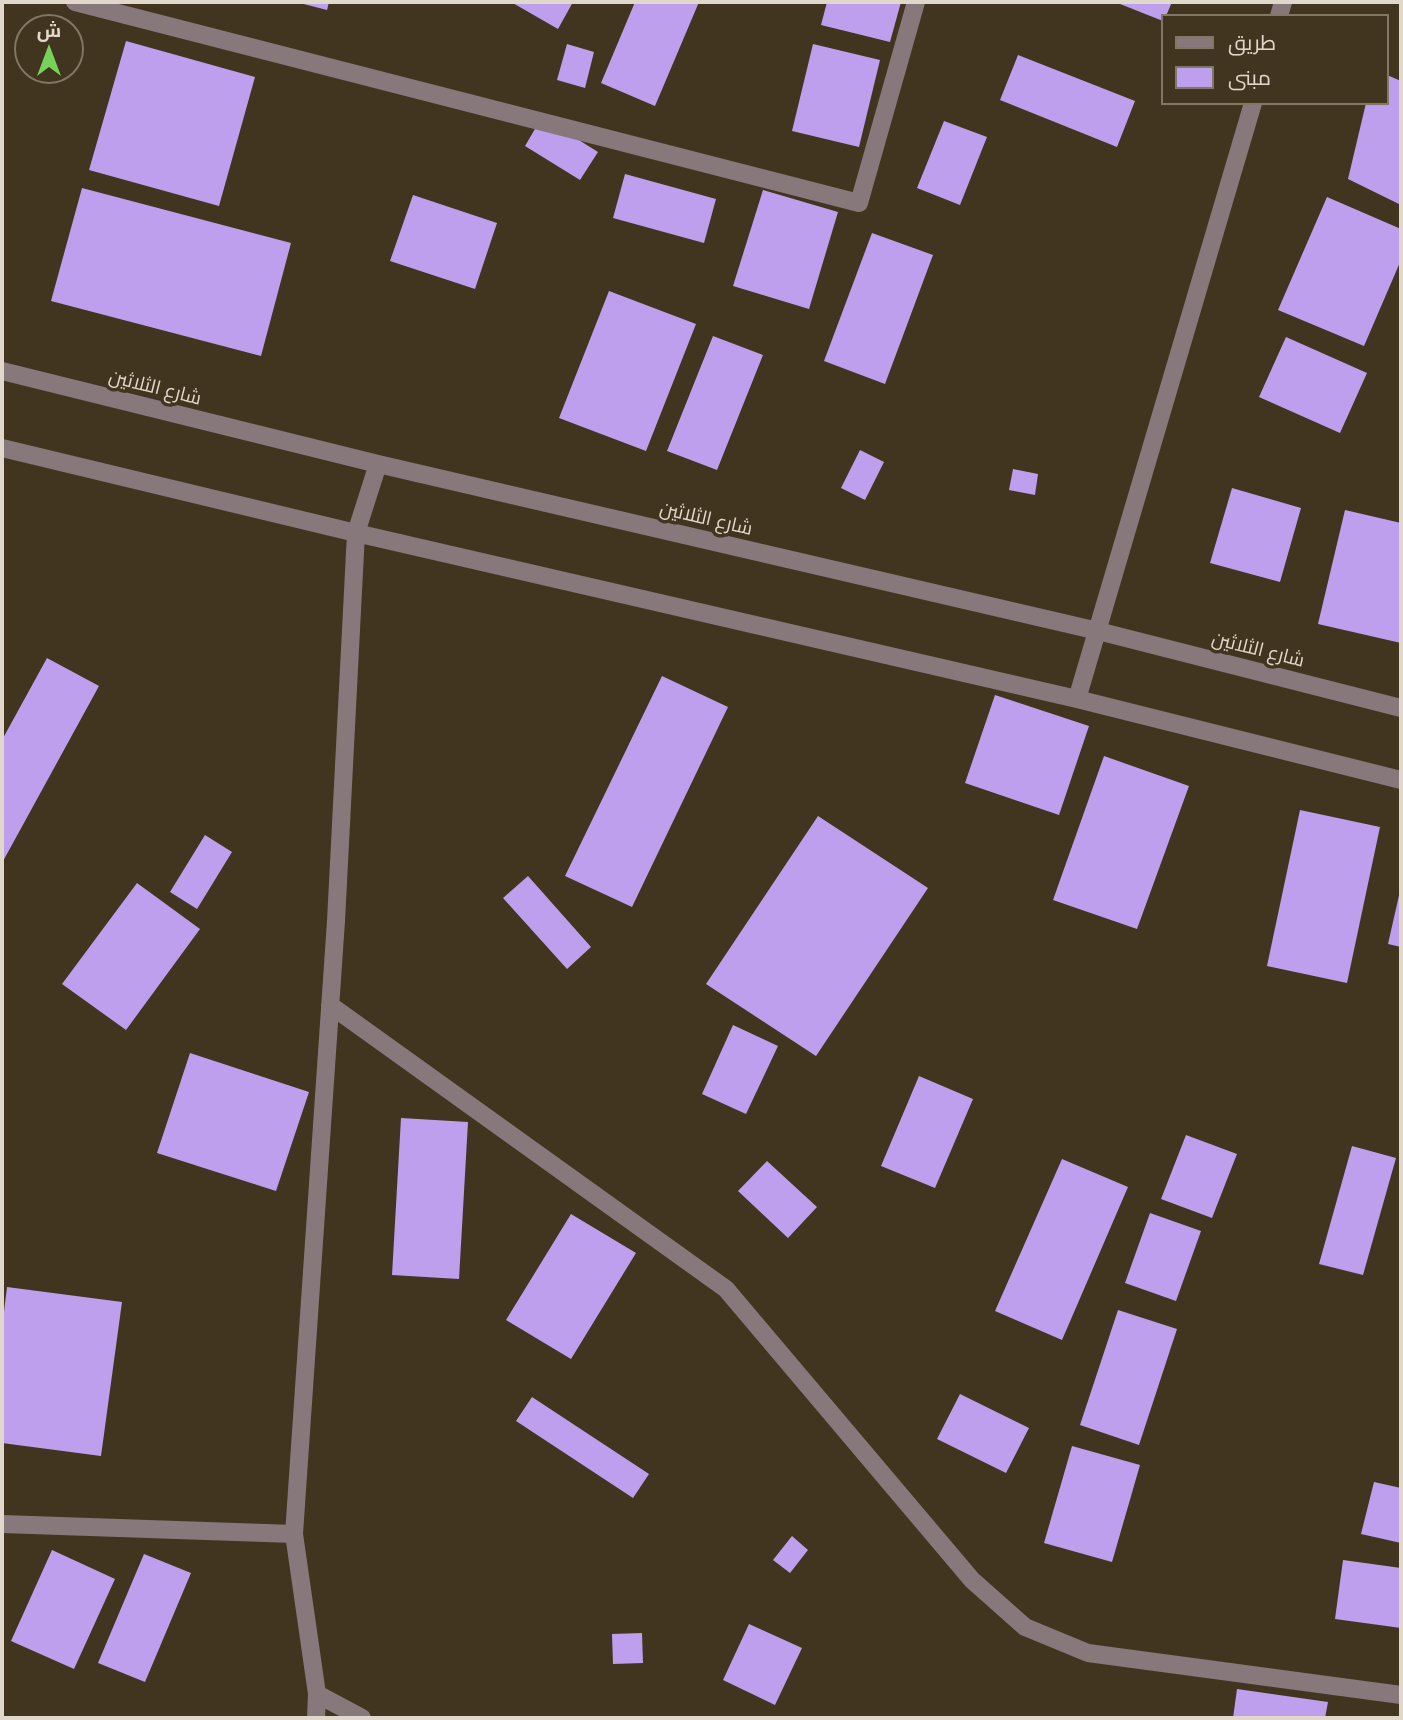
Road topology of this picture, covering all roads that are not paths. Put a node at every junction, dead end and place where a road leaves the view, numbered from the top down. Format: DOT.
graph roads {
  1 [pos="75,2"];
  2 [pos="916,2"];
  3 [pos="1253,105"];
  4 [pos="2,371"];
  5 [pos="2,448"];
  6 [pos="377,464"];
  7 [pos="356,533"];
  8 [pos="1098,631"];
  9 [pos="1077,699"];
  10 [pos="1401,708"];
  11 [pos="1401,780"];
  12 [pos="330,1005"];
  13 [pos="2,1524"];
  14 [pos="294,1534"];
  15 [pos="317,1694"];
  16 [pos="1401,1695"];
  17 [pos="316,1718"];
  18 [pos="362,1718"];
  1 -- 2 [label="street"];
  3 -- 8 [label="street"];
  4 -- 6 [label="street, شارع الثلاثين"];
  5 -- 7 [label="street"];
  6 -- 7 [label="street"];
  6 -- 8 [label="street, شارع الثلاثين"];
  7 -- 9 [label="street"];
  7 -- 12 [label="street"];
  8 -- 9 [label="street"];
  8 -- 10 [label="street, شارع الثلاثين"];
  9 -- 11 [label="street"];
  12 -- 14 [label="street"];
  12 -- 16 [label="street"];
  13 -- 14 [label="street"];
  14 -- 15 [label="street"];
  15 -- 17 [label="street"];
  15 -- 18 [label="street"];
}
